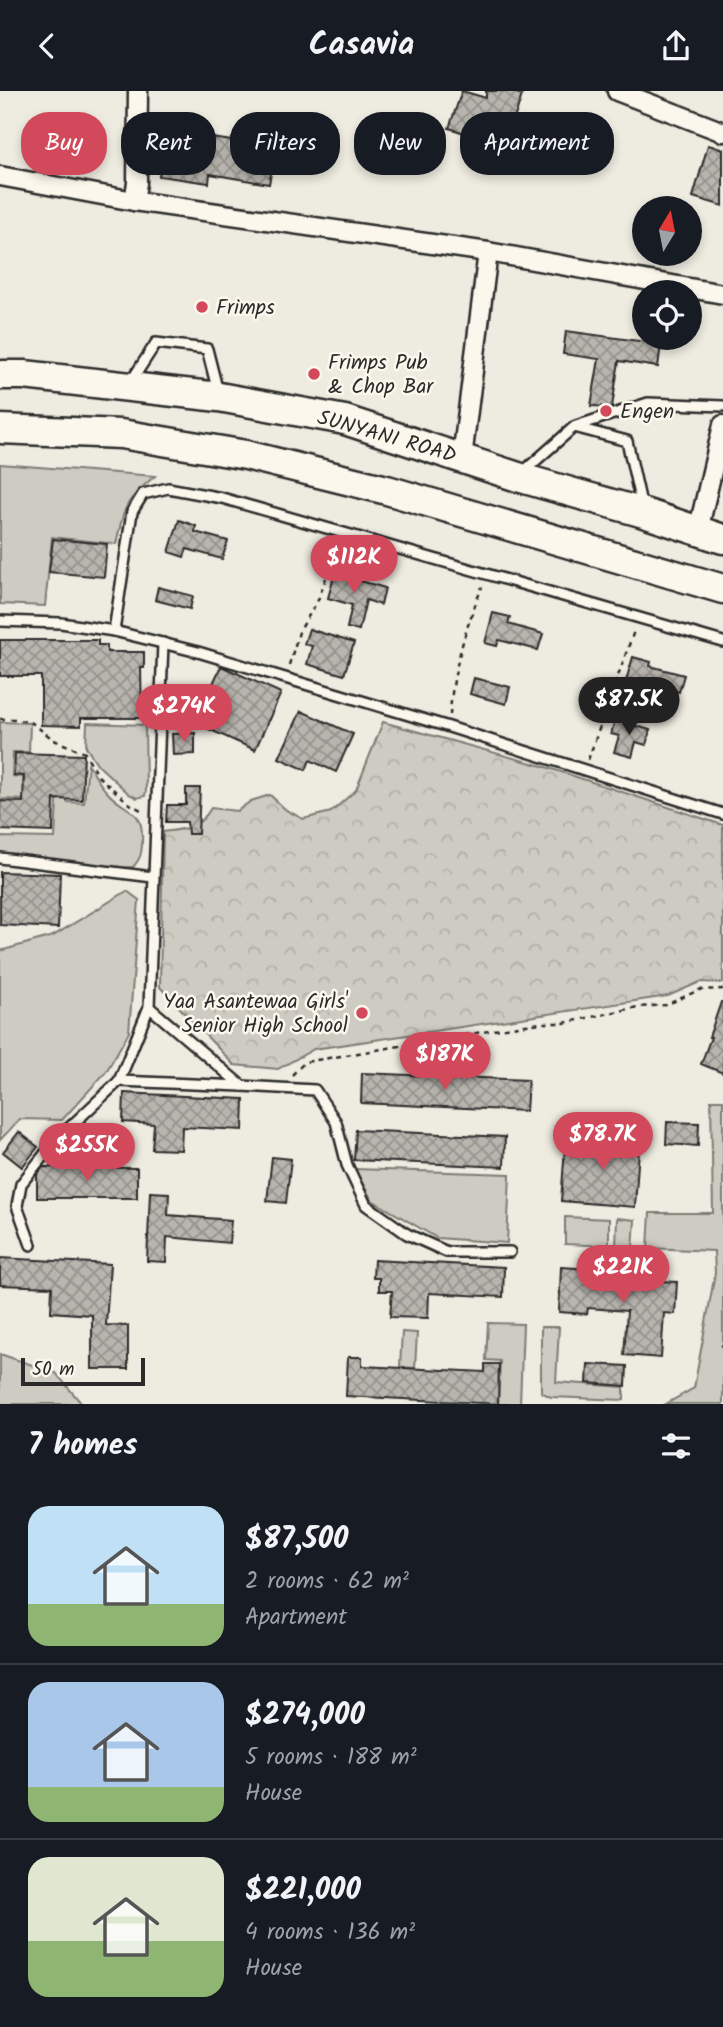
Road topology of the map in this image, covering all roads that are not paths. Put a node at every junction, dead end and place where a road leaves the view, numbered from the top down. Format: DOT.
graph roads {
  1 [pos="138,91"];
  2 [pos="617,91"];
  3 [pos="723,132"];
  4 [pos="0,176"];
  5 [pos="134,201"];
  6 [pos="488,253"];
  7 [pos="723,294"];
  8 [pos="0,375"];
  9 [pos="128,387"];
  10 [pos="219,397"];
  11 [pos="723,406"];
  12 [pos="723,425"];
  13 [pos="574,427"];
  14 [pos="0,429"];
  15 [pos="462,458"];
  16 [pos="518,477"];
  17 [pos="643,513"];
  18 [pos="710,535"];
  19 [pos="723,589"];
  20 [pos="0,621"];
  21 [pos="114,631"];
  22 [pos="723,642"];
  23 [pos="163,643"];
  24 [pos="723,814"];
  25 [pos="0,858"];
  26 [pos="153,877"];
  27 [pos="149,1007"];
  28 [pos="119,1081"];
  29 [pos="242,1086"];
  30 [pos="31,1245"];
  31 [pos="510,1252"];
  1 -- 5 [label="street"];
  2 -- 3 [label="street"];
  4 -- 5 [label="street"];
  5 -- 6 [label="street"];
  6 -- 7 [label="street"];
  6 -- 15 [label="street"];
  8 -- 9 [label="main road, SUNYANI ROAD"];
  9 -- 10 [label="main road, SUNYANI ROAD"];
  9 -- 10 [label="lane"];
  10 -- 15 [label="main road, SUNYANI ROAD"];
  11 -- 13 [label="lane"];
  12 -- 18 [label="street"];
  13 -- 16 [label="lane"];
  13 -- 17 [label="lane"];
  14 -- 19 [label="main road"];
  15 -- 16 [label="main road, SUNYANI ROAD"];
  16 -- 17 [label="main road, SUNYANI ROAD"];
  17 -- 18 [label="main road, SUNYANI ROAD"];
  20 -- 21 [label="lane"];
  21 -- 22 [label="lane"];
  21 -- 23 [label="lane"];
  23 -- 24 [label="lane"];
  23 -- 26 [label="lane"];
  25 -- 26 [label="lane"];
  26 -- 27 [label="lane"];
  27 -- 28 [label="lane"];
  27 -- 29 [label="lane"];
  28 -- 29 [label="lane"];
  28 -- 30 [label="lane"];
  29 -- 31 [label="lane"];
}
